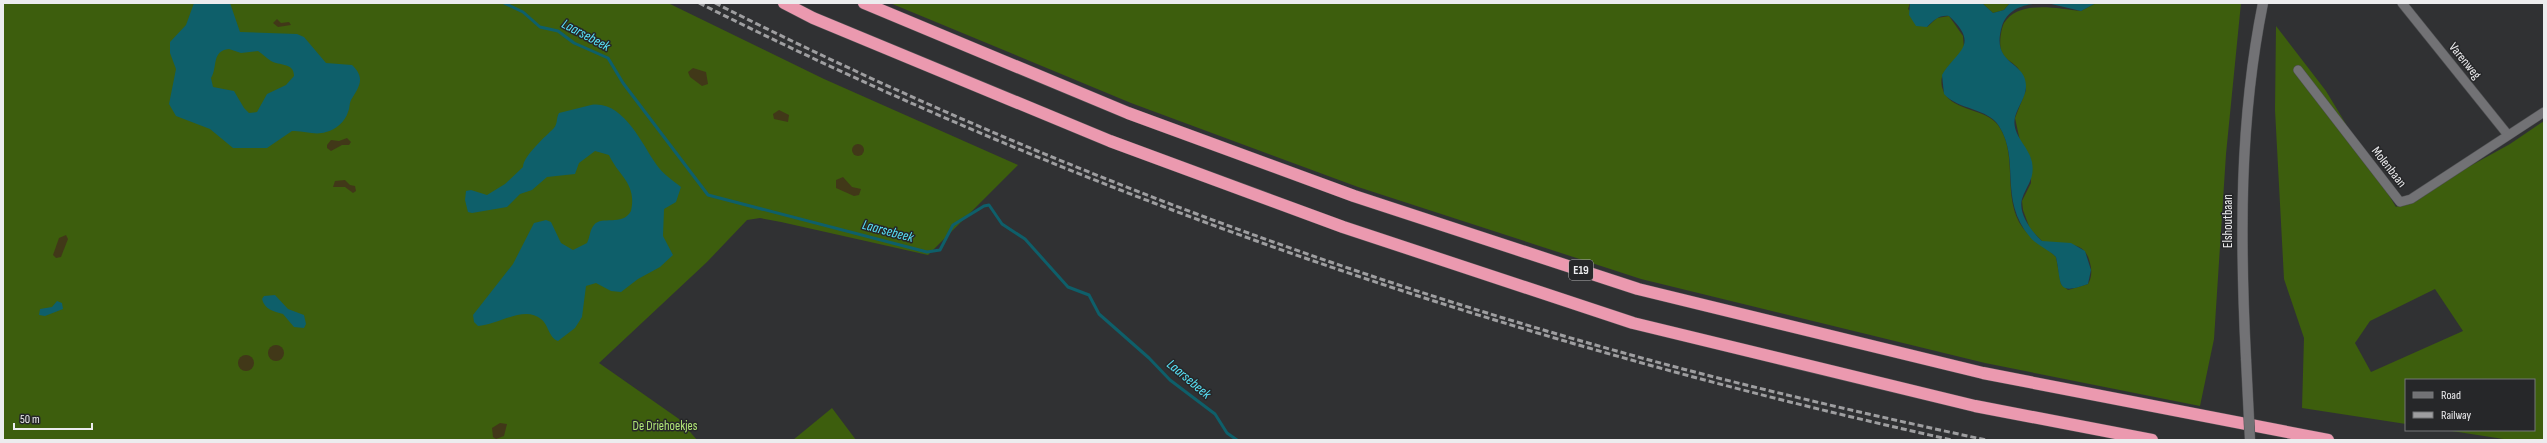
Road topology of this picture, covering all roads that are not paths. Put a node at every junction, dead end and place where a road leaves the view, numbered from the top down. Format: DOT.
graph roads {
  1 [pos="784,3"];
  2 [pos="864,3"];
  3 [pos="2263,3"];
  4 [pos="2402,3"];
  5 [pos="2298,70"];
  6 [pos="2544,112"];
  7 [pos="2508,135"];
  8 [pos="2152,440"];
  9 [pos="2250,440"];
  10 [pos="2328,440"];
  1 -- 8 [label="highway"];
  2 -- 10 [label="highway, E19"];
  3 -- 9 [label="main road, Elshoutbaan, bridge"];
  4 -- 7 [label="street, Varenweg"];
  5 -- 7 [label="street, Molenbaan"];
  6 -- 7 [label="street, Molenbaan"];
}
